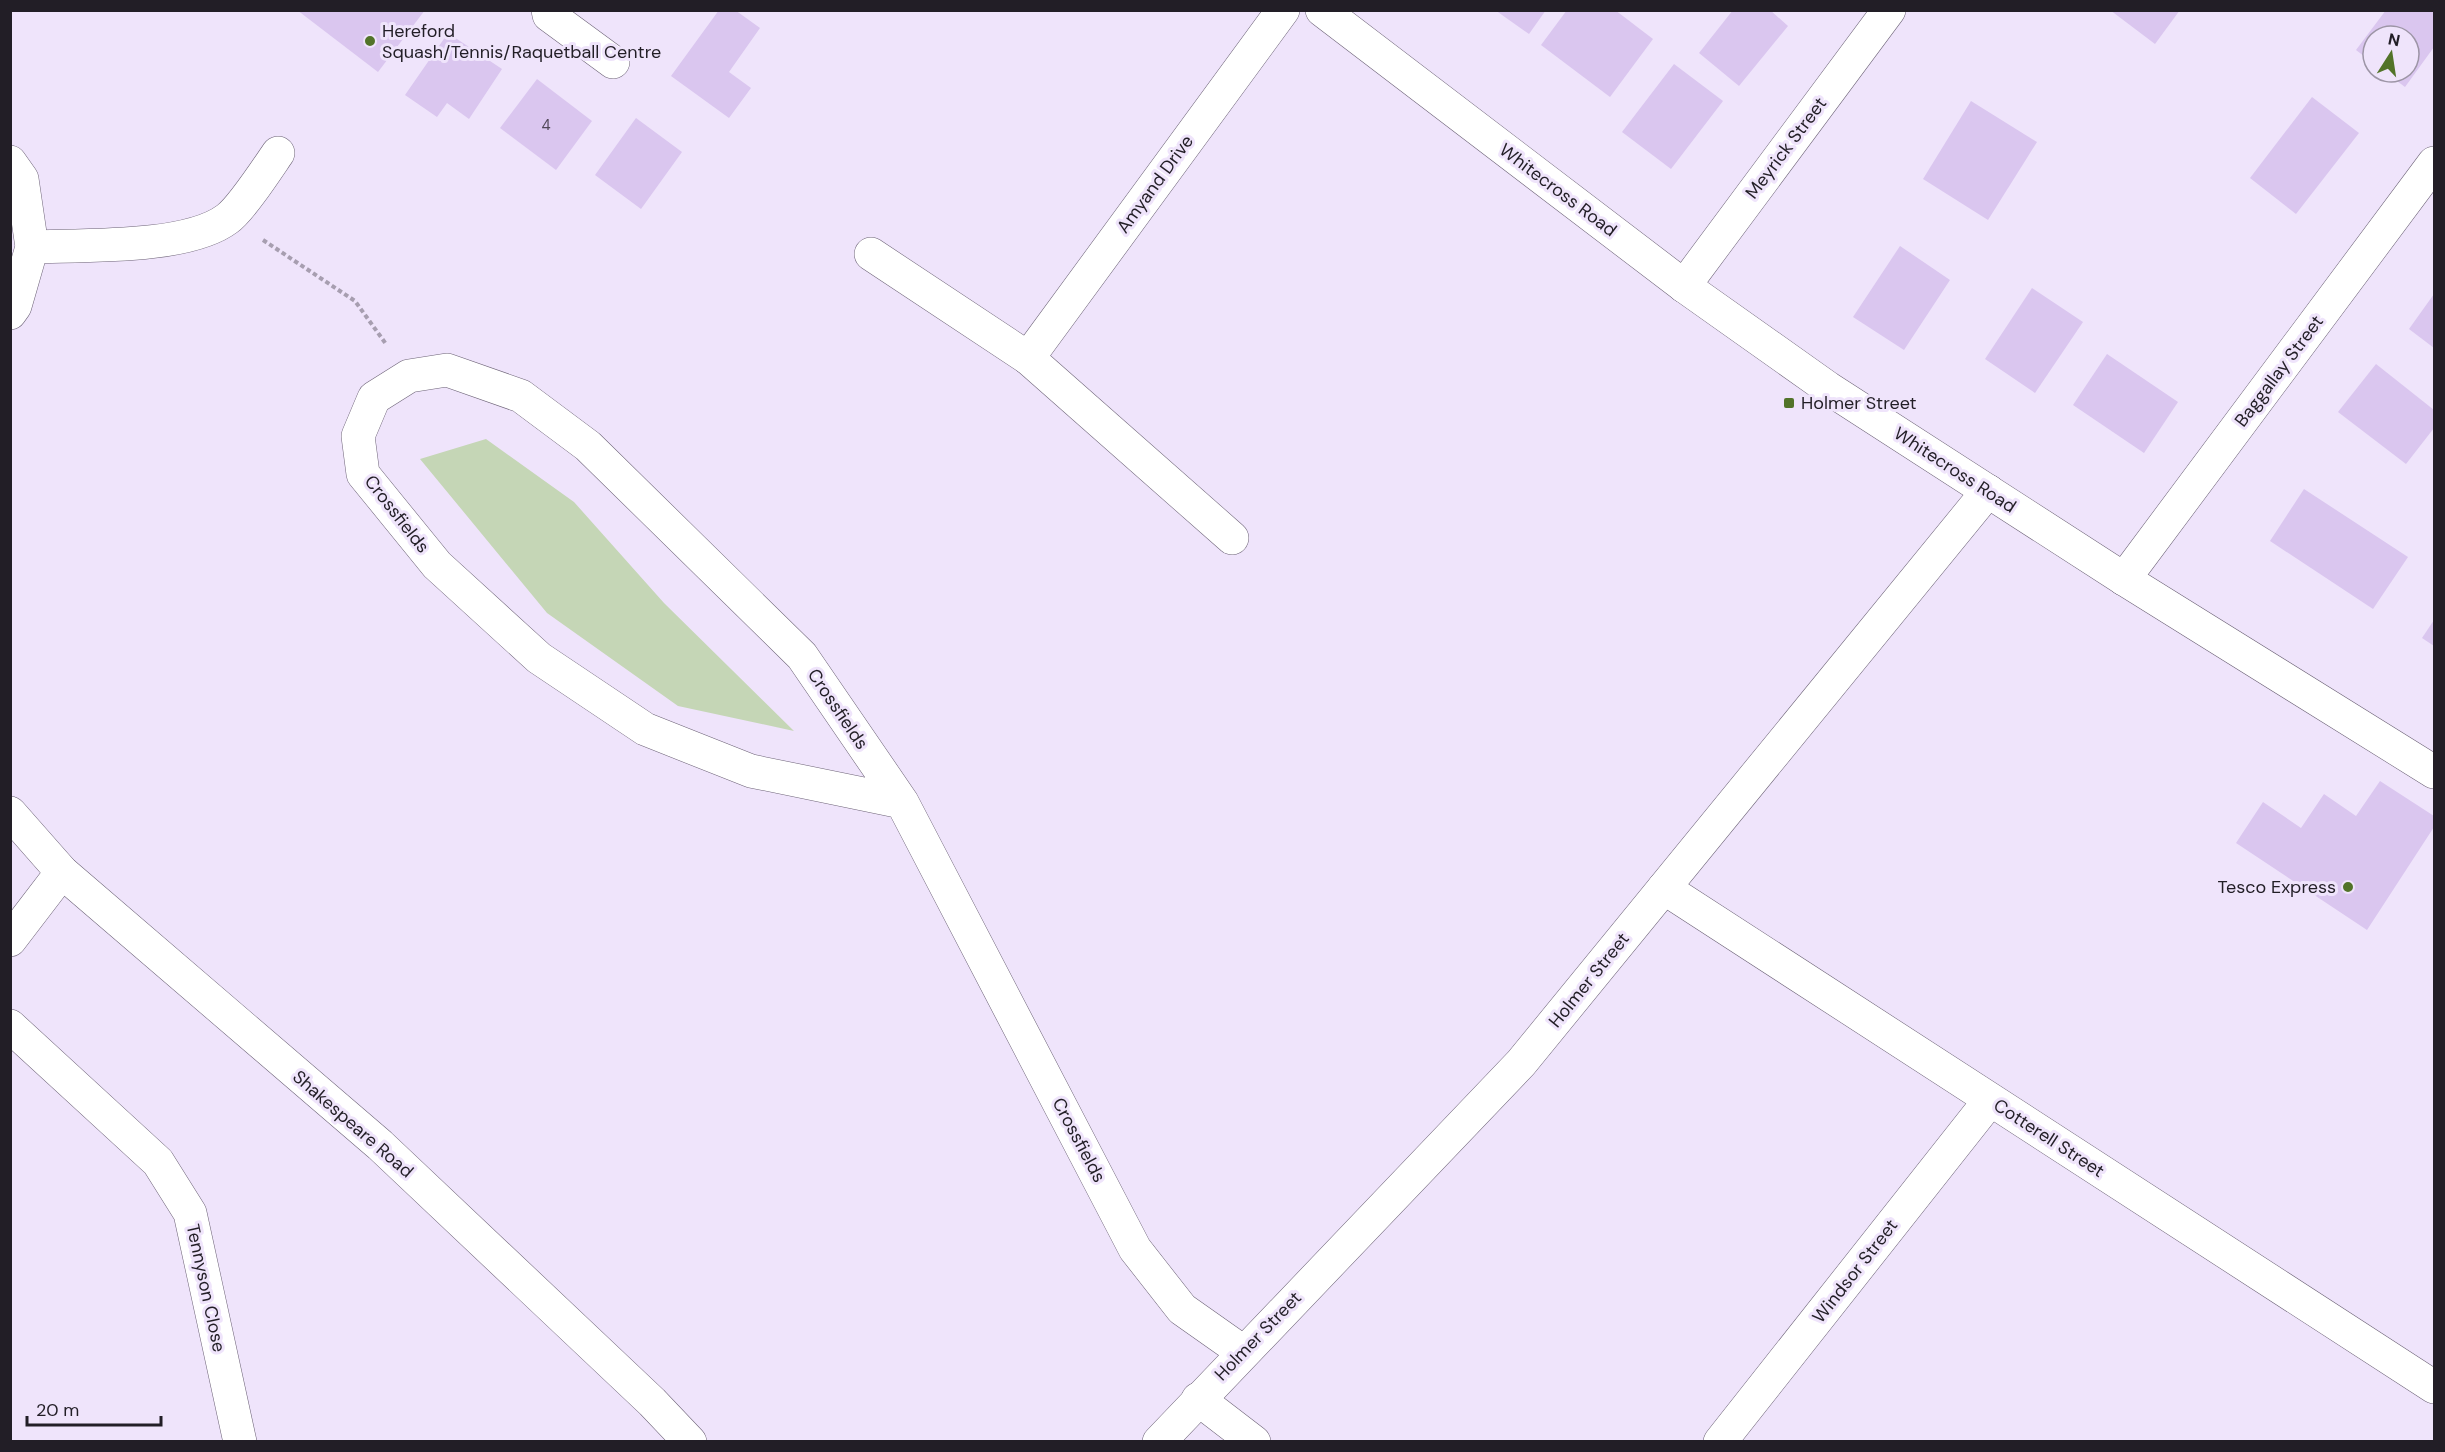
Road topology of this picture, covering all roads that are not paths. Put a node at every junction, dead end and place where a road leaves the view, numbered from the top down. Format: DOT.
graph roads {
  1 [pos="548,10"];
  2 [pos="1283,10"];
  3 [pos="1322,10"];
  4 [pos="1889,10"];
  5 [pos="613,62"];
  6 [pos="278,153"];
  7 [pos="10,162"];
  8 [pos="2434,163"];
  9 [pos="32,247"];
  10 [pos="871,254"];
  11 [pos="1684,286"];
  12 [pos="10,313"];
  13 [pos="1028,357"];
  14 [pos="1988,491"];
  15 [pos="1232,538"];
  16 [pos="2124,579"];
  17 [pos="2434,772"];
  18 [pos="902,802"];
  19 [pos="10,813"];
  20 [pos="62,872"];
  21 [pos="1664,888"];
  22 [pos="10,940"];
  23 [pos="10,1026"];
  24 [pos="1990,1100"];
  25 [pos="1243,1352"];
  26 [pos="2434,1387"];
  27 [pos="1198,1399"];
  28 [pos="240,1442"];
  29 [pos="690,1442"];
  30 [pos="1159,1442"];
  31 [pos="1254,1442"];
  32 [pos="1720,1442"];
  1 -- 5 [label="main road"];
  2 -- 13 [label="main road, Amyand Drive"];
  3 -- 11 [label="main road, Whitecross Road"];
  4 -- 11 [label="main road, Meyrick Street"];
  6 -- 9 [label="main road"];
  7 -- 9 [label="main road"];
  8 -- 16 [label="main road, Baggallay Street"];
  9 -- 12 [label="main road"];
  10 -- 13 [label="main road"];
  11 -- 14 [label="main road, Whitecross Road"];
  13 -- 15 [label="main road"];
  14 -- 16 [label="main road, Whitecross Road"];
  14 -- 21 [label="main road, Holmer Street"];
  16 -- 17 [label="main road, Whitecross Road"];
  18 -- 18 [label="main road, Crossfields"];
  18 -- 25 [label="main road, Crossfields"];
  19 -- 20 [label="main road, Shakespeare Road"];
  20 -- 22 [label="main road"];
  20 -- 29 [label="main road, Shakespeare Road"];
  21 -- 24 [label="main road, Cotterell Street"];
  21 -- 25 [label="main road, Holmer Street"];
  23 -- 28 [label="main road, Tennyson Close"];
  24 -- 26 [label="main road, Cotterell Street"];
  24 -- 32 [label="main road, Windsor Street"];
  25 -- 27 [label="main road, Holmer Street"];
  27 -- 30 [label="main road, Holmer Street"];
  27 -- 31 [label="main road"];
}
